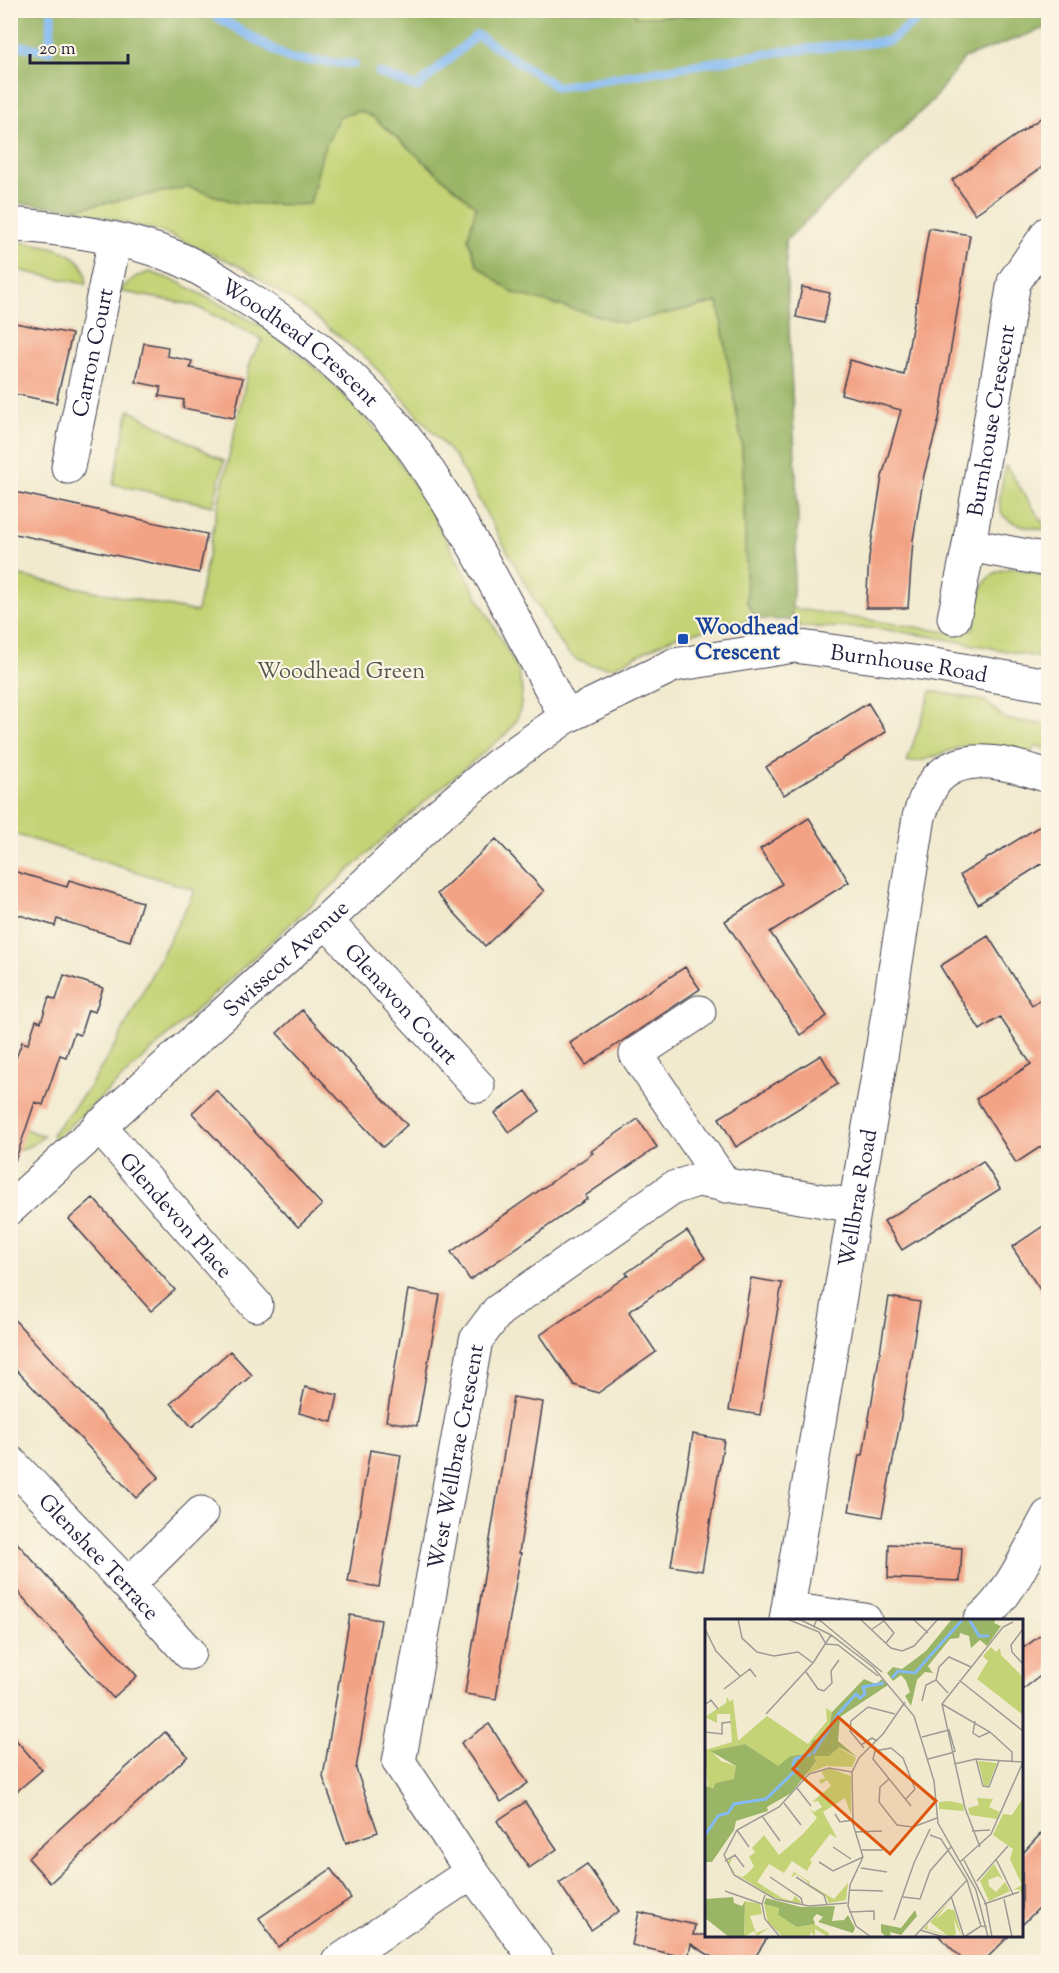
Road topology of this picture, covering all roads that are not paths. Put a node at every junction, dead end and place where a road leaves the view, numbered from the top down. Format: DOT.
graph roads {
  1 [pos="10,224"];
  2 [pos="1048,233"];
  3 [pos="115,238"];
  4 [pos="68,467"];
  5 [pos="969,546"];
  6 [pos="1048,560"];
  7 [pos="954,618"];
  8 [pos="1048,685"];
  9 [pos="566,717"];
  10 [pos="1048,776"];
  11 [pos="326,921"];
  12 [pos="699,1012"];
  13 [pos="478,1086"];
  14 [pos="99,1126"];
  15 [pos="726,1186"];
  16 [pos="13,1199"];
  17 [pos="855,1206"];
  18 [pos="256,1305"];
  19 [pos="10,1462"];
  20 [pos="201,1513"];
  21 [pos="1048,1516"];
  22 [pos="128,1585"];
  23 [pos="787,1615"];
  24 [pos="849,1619"];
  25 [pos="981,1619"];
  26 [pos="189,1653"];
  27 [pos="472,1872"];
  28 [pos="338,1962"];
  29 [pos="538,1962"];
  1 -- 3 [label="street, Woodhead Crescent"];
  2 -- 5 [label="street, Burnhouse Crescent"];
  3 -- 4 [label="street, Carron Court"];
  3 -- 9 [label="street, Woodhead Crescent"];
  5 -- 6 [label="street"];
  5 -- 7 [label="street, Burnhouse Crescent"];
  8 -- 9 [label="street, Burnhouse Road"];
  9 -- 11 [label="street, Swisscot Avenue"];
  10 -- 17 [label="street, Wellbrae Road"];
  11 -- 13 [label="street, Glenavon Court"];
  11 -- 14 [label="street, Swisscot Avenue"];
  12 -- 15 [label="street"];
  14 -- 16 [label="street, Swisscot Avenue"];
  14 -- 18 [label="street, Glendevon Place"];
  15 -- 17 [label="street, West Wellbrae Crescent"];
  15 -- 27 [label="street, West Wellbrae Crescent"];
  17 -- 23 [label="street, Wellbrae Road"];
  19 -- 22 [label="street, Glenshee Terrace"];
  20 -- 22 [label="street"];
  21 -- 25 [label="street"];
  22 -- 26 [label="street, Glenshee Terrace"];
  23 -- 24 [label="street"];
  27 -- 28 [label="street"];
  27 -- 29 [label="street, West Wellbrae Crescent"];
}
